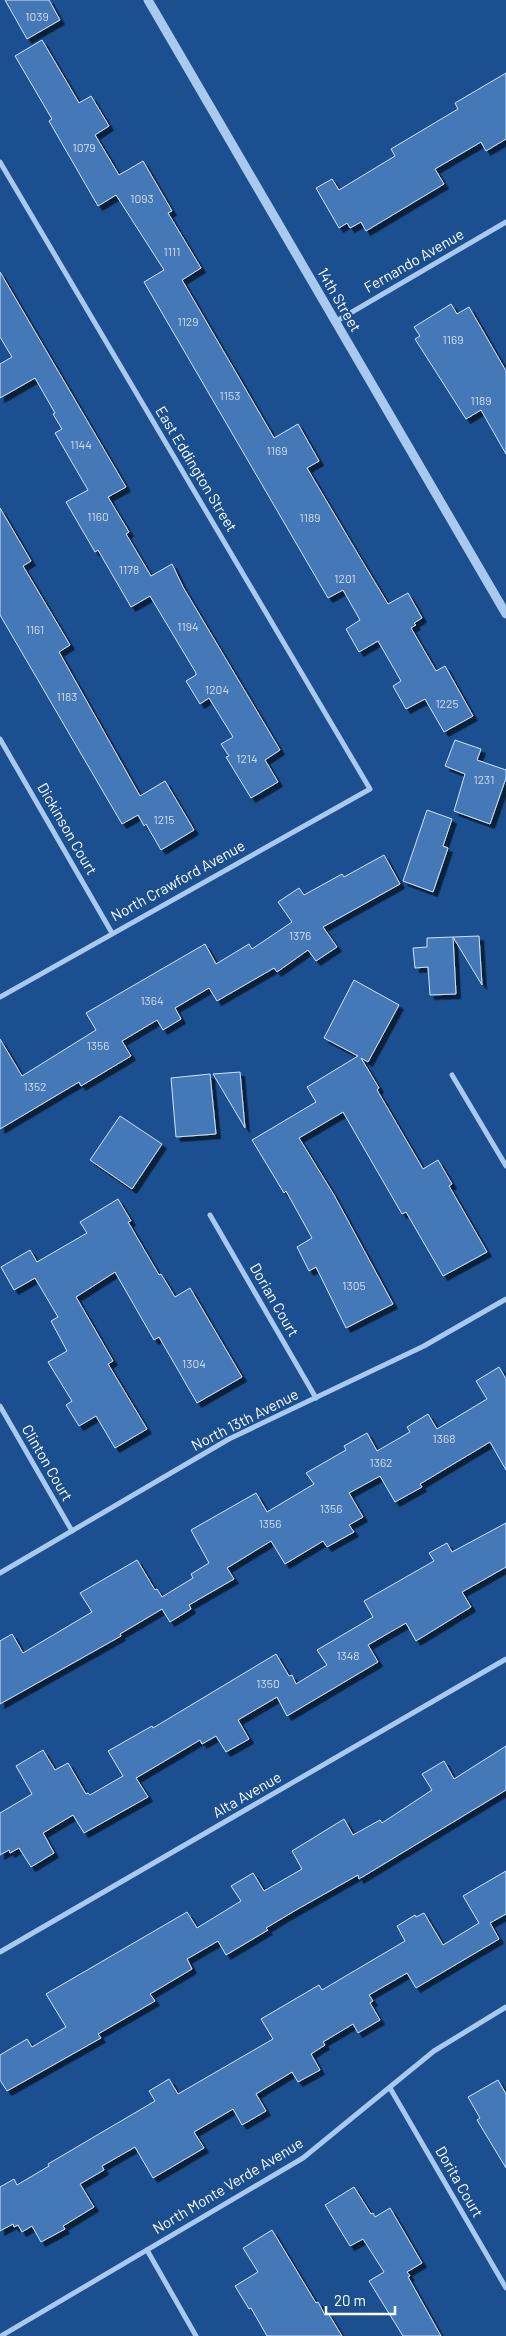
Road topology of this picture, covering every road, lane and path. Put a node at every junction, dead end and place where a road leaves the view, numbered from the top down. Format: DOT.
graph roads {
  1 [pos="148,0"];
  2 [pos="0,162"];
  3 [pos="506,222"];
  4 [pos="335,322"];
  5 [pos="506,614"];
  6 [pos="0,738"];
  7 [pos="370,788"];
  8 [pos="112,933"];
  9 [pos="0,997"];
  10 [pos="452,1074"];
  11 [pos="506,1166"];
  12 [pos="210,1215"];
  13 [pos="506,1299"];
  14 [pos="316,1398"];
  15 [pos="0,1406"];
  16 [pos="72,1532"];
  17 [pos="0,1573"];
  18 [pos="506,1659"];
  19 [pos="0,1952"];
  20 [pos="506,2007"];
  21 [pos="390,2088"];
  22 [pos="146,2250"];
  23 [pos="506,2288"];
  24 [pos="1,2336"];
  25 [pos="196,2336"];
  1 -- 4 [label="street, 14th Street"];
  2 -- 7 [label="street, East Eddington Street"];
  3 -- 4 [label="street, Fernando Avenue"];
  4 -- 5 [label="street, 14th Street"];
  6 -- 8 [label="street, Dickinson Court"];
  7 -- 8 [label="street, North Crawford Avenue"];
  8 -- 9 [label="street, North Crawford Avenue"];
  10 -- 11 [label="street"];
  12 -- 14 [label="street, Dorian Court"];
  13 -- 14 [label="street, North 13th Avenue"];
  14 -- 16 [label="street, North 13th Avenue"];
  15 -- 16 [label="street, Clinton Court"];
  16 -- 17 [label="street, North 13th Avenue"];
  18 -- 19 [label="street, Alta Avenue"];
  20 -- 21 [label="street, North Monte Verde Avenue"];
  21 -- 22 [label="street, North Monte Verde Avenue"];
  21 -- 23 [label="street, Dorita Court"];
  22 -- 24 [label="street, North Monte Verde Avenue"];
  22 -- 25 [label="street"];
}
